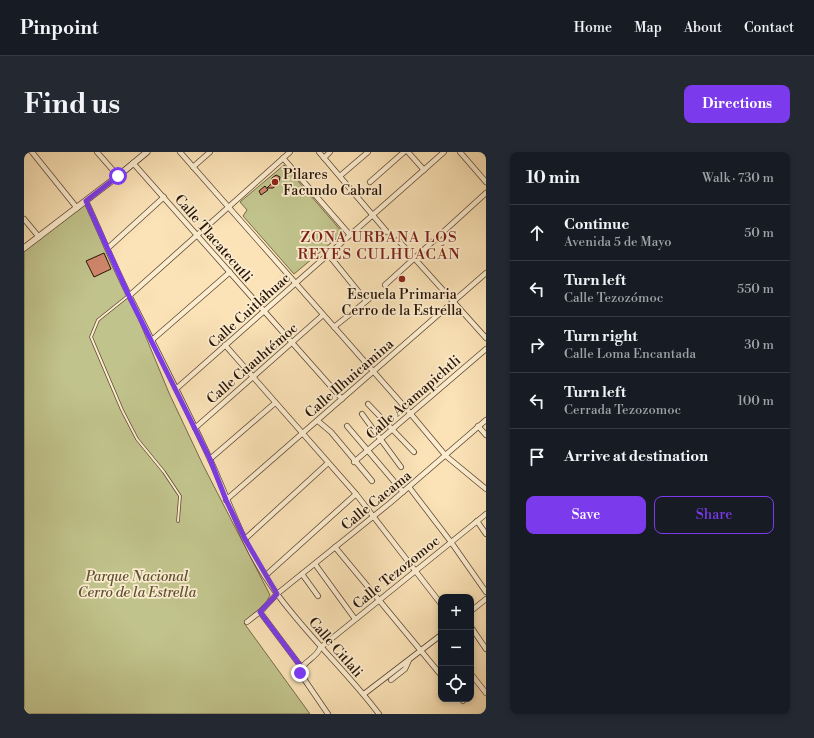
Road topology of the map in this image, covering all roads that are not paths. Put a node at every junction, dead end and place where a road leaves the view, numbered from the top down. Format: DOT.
graph roads {
  1 [pos="32,152"];
  2 [pos="97,152"];
  3 [pos="147,152"];
  4 [pos="180,152"];
  5 [pos="210,152"];
  6 [pos="290,152"];
  7 [pos="319,152"];
  8 [pos="330,152"];
  9 [pos="368,152"];
  10 [pos="404,152"];
  11 [pos="408,152"];
  12 [pos="444,152"];
  13 [pos="460,152"];
  14 [pos="282,158"];
  15 [pos="324,158"];
  16 [pos="133,163"];
  17 [pos="193,167"];
  18 [pos="424,170"];
  19 [pos="118,176"];
  20 [pos="340,176"];
  21 [pos="370,182"];
  22 [pos="486,182"];
  23 [pos="486,193"];
  24 [pos="164,198"];
  25 [pos="86,201"];
  26 [pos="227,207"];
  27 [pos="77,208"];
  28 [pos="374,214"];
  29 [pos="24,219"];
  30 [pos="387,232"];
  31 [pos="197,235"];
  32 [pos="350,235"];
  33 [pos="39,237"];
  34 [pos="398,240"];
  35 [pos="24,248"];
  36 [pos="108,248"];
  37 [pos="328,254"];
  38 [pos="414,258"];
  39 [pos="230,272"];
  40 [pos="486,273"];
  41 [pos="295,283"];
  42 [pos="386,285"];
  43 [pos="129,296"];
  44 [pos="452,301"];
  45 [pos="264,311"];
  46 [pos="323,315"];
  47 [pos="334,327"];
  48 [pos="486,338"];
  49 [pos="152,340"];
  50 [pos="292,342"];
  51 [pos="225,345"];
  52 [pos="486,349"];
  53 [pos="374,371"];
  54 [pos="252,377"];
  55 [pos="176,389"];
  56 [pos="342,399"];
  57 [pos="275,402"];
  58 [pos="368,404"];
  59 [pos="410,413"];
  60 [pos="362,414"];
  61 [pos="486,420"];
  62 [pos="318,421"];
  63 [pos="348,426"];
  64 [pos="478,426"];
  65 [pos="195,428"];
  66 [pos="393,429"];
  67 [pos="302,433"];
  68 [pos="486,435"];
  69 [pos="381,440"];
  70 [pos="368,451"];
  71 [pos="414,452"];
  72 [pos="446,456"];
  73 [pos="210,459"];
  74 [pos="354,462"];
  75 [pos="328,463"];
  76 [pos="402,467"];
  77 [pos="372,481"];
  78 [pos="409,487"];
  79 [pos="486,489"];
  80 [pos="402,492"];
  81 [pos="356,494"];
  82 [pos="226,500"];
  83 [pos="486,514"];
  84 [pos="373,516"];
  85 [pos="178,521"];
  86 [pos="477,521"];
  87 [pos="486,534"];
  88 [pos="245,539"];
  89 [pos="451,542"];
  90 [pos="335,547"];
  91 [pos="315,564"];
  92 [pos="415,571"];
  93 [pos="302,574"];
  94 [pos="265,576"];
  95 [pos="486,592"];
  96 [pos="277,594"];
  97 [pos="318,596"];
  98 [pos="379,600"];
  99 [pos="438,600"];
  100 [pos="486,600"];
  101 [pos="474,609"];
  102 [pos="260,612"];
  103 [pos="355,619"];
  104 [pos="247,622"];
  105 [pos="474,630"];
  106 [pos="438,638"];
  107 [pos="320,648"];
  108 [pos="486,649"];
  109 [pos="420,650"];
  110 [pos="410,658"];
  111 [pos="302,668"];
  112 [pos="438,671"];
  113 [pos="474,678"];
  114 [pos="391,680"];
  115 [pos="486,693"];
  116 [pos="364,694"];
  117 [pos="328,714"];
  118 [pos="379,714"];
  1 -- 27 [label="street"];
  2 -- 19 [label="street"];
  3 -- 16 [label="street"];
  4 -- 17 [label="street"];
  5 -- 17 [label="street"];
  6 -- 14 [label="street"];
  7 -- 15 [label="street"];
  8 -- 15 [label="street"];
  9 -- 20 [label="street"];
  10 -- 21 [label="street"];
  11 -- 18 [label="street"];
  12 -- 18 [label="street, Calle Cuitláhuac"];
  13 -- 22 [label="street"];
  14 -- 26 [label="street"];
  14 -- 32 [label="street"];
  15 -- 20 [label="street"];
  16 -- 19 [label="street"];
  16 -- 24 [label="street, Calle Tlacatecutli"];
  17 -- 26 [label="street"];
  18 -- 28 [label="street, Calle Cuitláhuac"];
  19 -- 25 [label="street"];
  20 -- 28 [label="street"];
  23 -- 38 [label="street"];
  24 -- 31 [label="street, Calle Tlacatecutli"];
  24 -- 36 [label="street"];
  25 -- 27 [label="street"];
  25 -- 36 [label="street, Calle Citlali"];
  26 -- 31 [label="street"];
  26 -- 41 [label="street"];
  27 -- 33 [label="street"];
  28 -- 30 [label="street"];
  28 -- 32 [label="street, Calle Cuitláhuac"];
  29 -- 33 [label="street"];
  31 -- 39 [label="street, Calle Tlacatecutli"];
  31 -- 43 [label="street"];
  32 -- 37 [label="street, Calle Cuitláhuac"];
  33 -- 35 [label="street"];
  34 -- 38 [label="street"];
  36 -- 43 [label="street, Calle Citlali"];
  37 -- 41 [label="street, Calle Cuitláhuac"];
  37 -- 47 [label="street"];
  38 -- 42 [label="street"];
  38 -- 44 [label="street"];
  39 -- 45 [label="street, Calle Tlacatecutli"];
  39 -- 49 [label="street"];
  40 -- 44 [label="street, Calle Ilhuicamina"];
  41 -- 45 [label="street, Calle Cuitláhuac"];
  41 -- 46 [label="street"];
  43 -- 49 [label="street, Calle Citlali"];
  43 -- 85 [label="lane"];
  44 -- 48 [label="street"];
  44 -- 53 [label="street, Calle Ilhuicamina"];
  45 -- 50 [label="street, Calle Tlacatecutli"];
  45 -- 51 [label="street, Calle Cuitláhuac"];
  46 -- 47 [label="street"];
  46 -- 50 [label="street, Calle Cuauhtémoc"];
  47 -- 53 [label="street"];
  49 -- 55 [label="street, Calle Citlali"];
  50 -- 54 [label="street, Calle Cuauhtémoc"];
  50 -- 56 [label="street, Calle Tlacatecutli"];
  51 -- 54 [label="street"];
  51 -- 55 [label="street, Calle Cuitláhuac"];
  52 -- 59 [label="street, Calle Acamapichtli"];
  53 -- 56 [label="street, Calle Ilhuicamina"];
  53 -- 59 [label="street"];
  54 -- 57 [label="street"];
  54 -- 65 [label="street, Calle Cuauhtémoc"];
  55 -- 65 [label="street, Calle Citlali"];
  56 -- 62 [label="street, Calle Ilhuicamina"];
  57 -- 67 [label="street"];
  57 -- 73 [label="street"];
  58 -- 66 [label="street"];
  59 -- 66 [label="street, Calle Acamapichtli"];
  59 -- 72 [label="street"];
  60 -- 69 [label="street"];
  61 -- 64 [label="street, Calle Cacama"];
  62 -- 67 [label="street, Calle Ilhuicamina"];
  62 -- 74 [label="street"];
  63 -- 70 [label="street"];
  64 -- 68 [label="street"];
  64 -- 72 [label="street, Calle Cacama"];
  65 -- 73 [label="street, Calle Citlali"];
  66 -- 69 [label="street, Calle Acamapichtli"];
  66 -- 71 [label="street"];
  67 -- 75 [label="street"];
  67 -- 82 [label="street, Calle Ilhuicamina"];
  69 -- 70 [label="street, Calle Acamapichtli"];
  69 -- 76 [label="street"];
  70 -- 74 [label="street, Calle Acamapichtli"];
  70 -- 80 [label="street"];
  72 -- 78 [label="street, Calle Cacama"];
  72 -- 79 [label="street"];
  73 -- 82 [label="street, Calle Citlali"];
  74 -- 77 [label="street"];
  75 -- 81 [label="street"];
  75 -- 88 [label="street"];
  78 -- 80 [label="street, Calle Cacama"];
  78 -- 89 [label="street"];
  80 -- 84 [label="street, Calle Cacama"];
  81 -- 84 [label="street"];
  81 -- 94 [label="street"];
  82 -- 88 [label="street, Calle Citlali"];
  83 -- 86 [label="street, Calle Tezozomoc"];
  84 -- 90 [label="street, Calle Cacama"];
  84 -- 92 [label="street"];
  86 -- 87 [label="street"];
  86 -- 89 [label="street, Calle Tezozomoc"];
  88 -- 94 [label="street, Calle Citlali"];
  89 -- 92 [label="street, Calle Tezozomoc"];
  89 -- 95 [label="street"];
  90 -- 91 [label="street, Calle Cacama"];
  90 -- 98 [label="street"];
  91 -- 93 [label="street, Calle Cacama"];
  91 -- 103 [label="street"];
  92 -- 98 [label="street, Calle Tezozomoc"];
  92 -- 99 [label="street"];
  93 -- 96 [label="street, Calle Cacama"];
  93 -- 97 [label="street"];
  94 -- 96 [label="street, Calle Citlali"];
  96 -- 102 [label="street, Calle Cacama"];
  96 -- 107 [label="street, Calle Citlali"];
  98 -- 103 [label="street, Calle Tezozomoc"];
  98 -- 109 [label="street"];
  100 -- 101 [label="street"];
  102 -- 104 [label="street, Calle Cacama"];
  102 -- 111 [label="street"];
  103 -- 107 [label="street, Calle Tezozomoc"];
  105 -- 108 [label="street"];
  106 -- 109 [label="street"];
  107 -- 111 [label="street, Calle Tezozomoc"];
  107 -- 116 [label="street, Calle Citlali"];
  109 -- 110 [label="street"];
  109 -- 112 [label="street"];
  110 -- 114 [label="street"];
  110 -- 116 [label="street"];
  111 -- 117 [label="street"];
  113 -- 115 [label="street"];
  116 -- 118 [label="street, Calle Citlali"];
}
